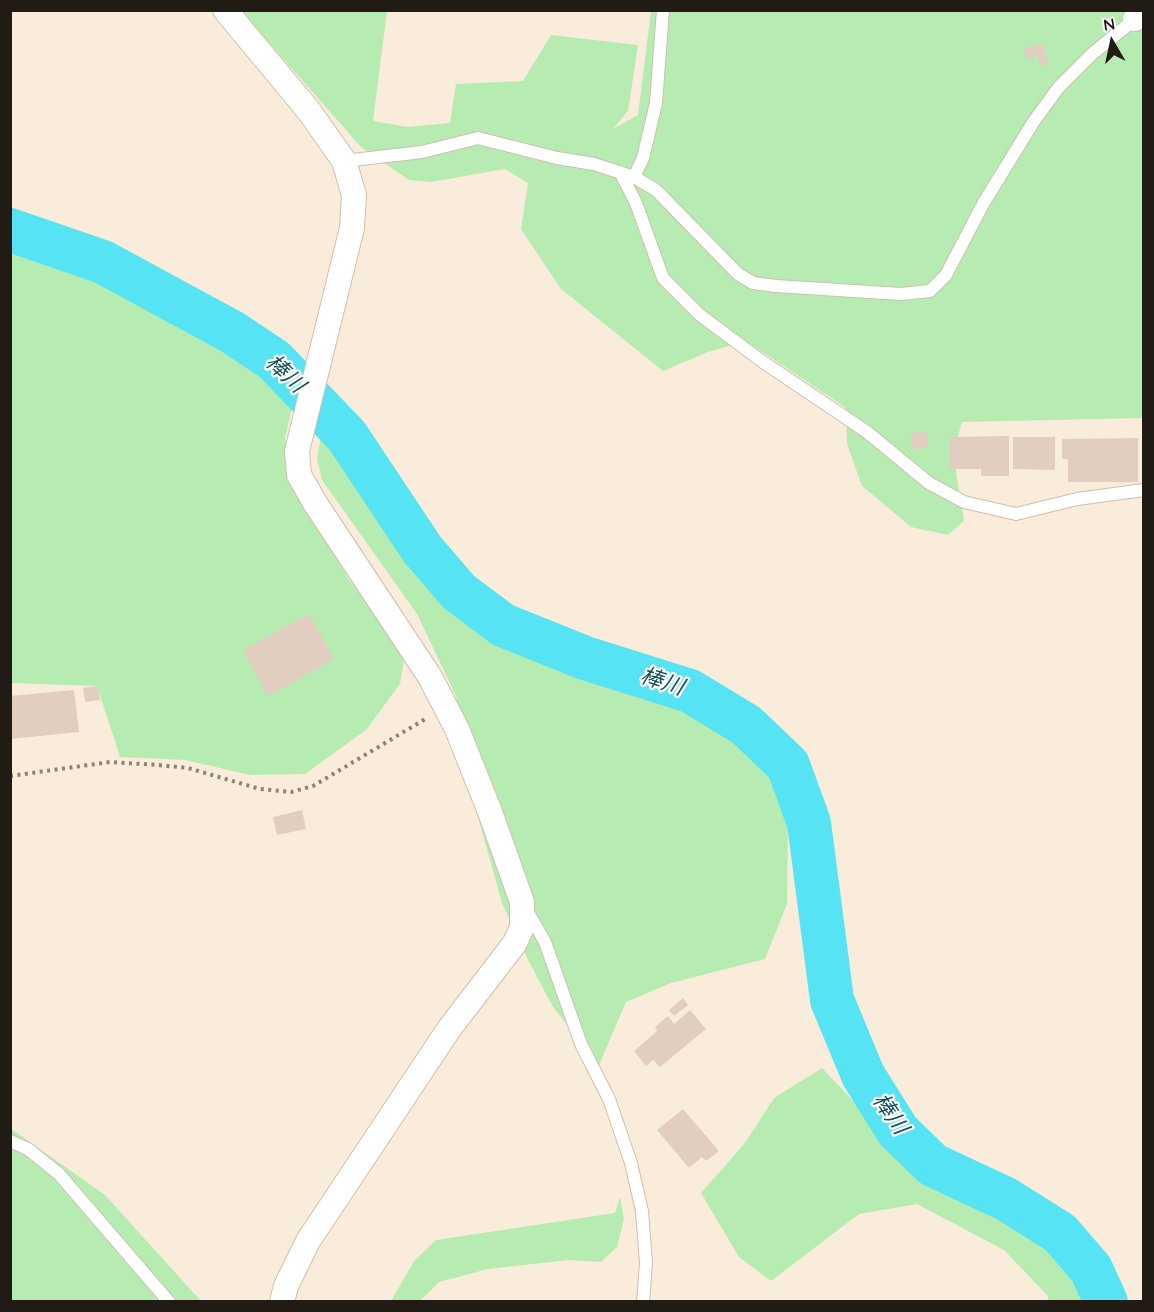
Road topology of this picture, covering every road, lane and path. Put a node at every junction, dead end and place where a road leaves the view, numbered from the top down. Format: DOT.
graph roads {
  1 [pos="225,10"];
  2 [pos="663,10"];
  3 [pos="1139,15"];
  4 [pos="344,161"];
  5 [pos="620,172"];
  6 [pos="634,177"];
  7 [pos="1143,490"];
  8 [pos="445,707"];
  9 [pos="10,776"];
  10 [pos="522,902"];
  11 [pos="10,1141"];
  12 [pos="169,1302"];
  13 [pos="282,1302"];
  14 [pos="643,1302"];
  1 -- 4 [label="street"];
  2 -- 6 [label="lane"];
  3 -- 6 [label="lane"];
  4 -- 5 [label="lane"];
  4 -- 8 [label="street"];
  5 -- 6 [label="lane"];
  5 -- 7 [label="lane"];
  8 -- 9 [label="path"];
  8 -- 10 [label="street"];
  10 -- 13 [label="street"];
  10 -- 14 [label="lane"];
  11 -- 12 [label="lane"];
}
